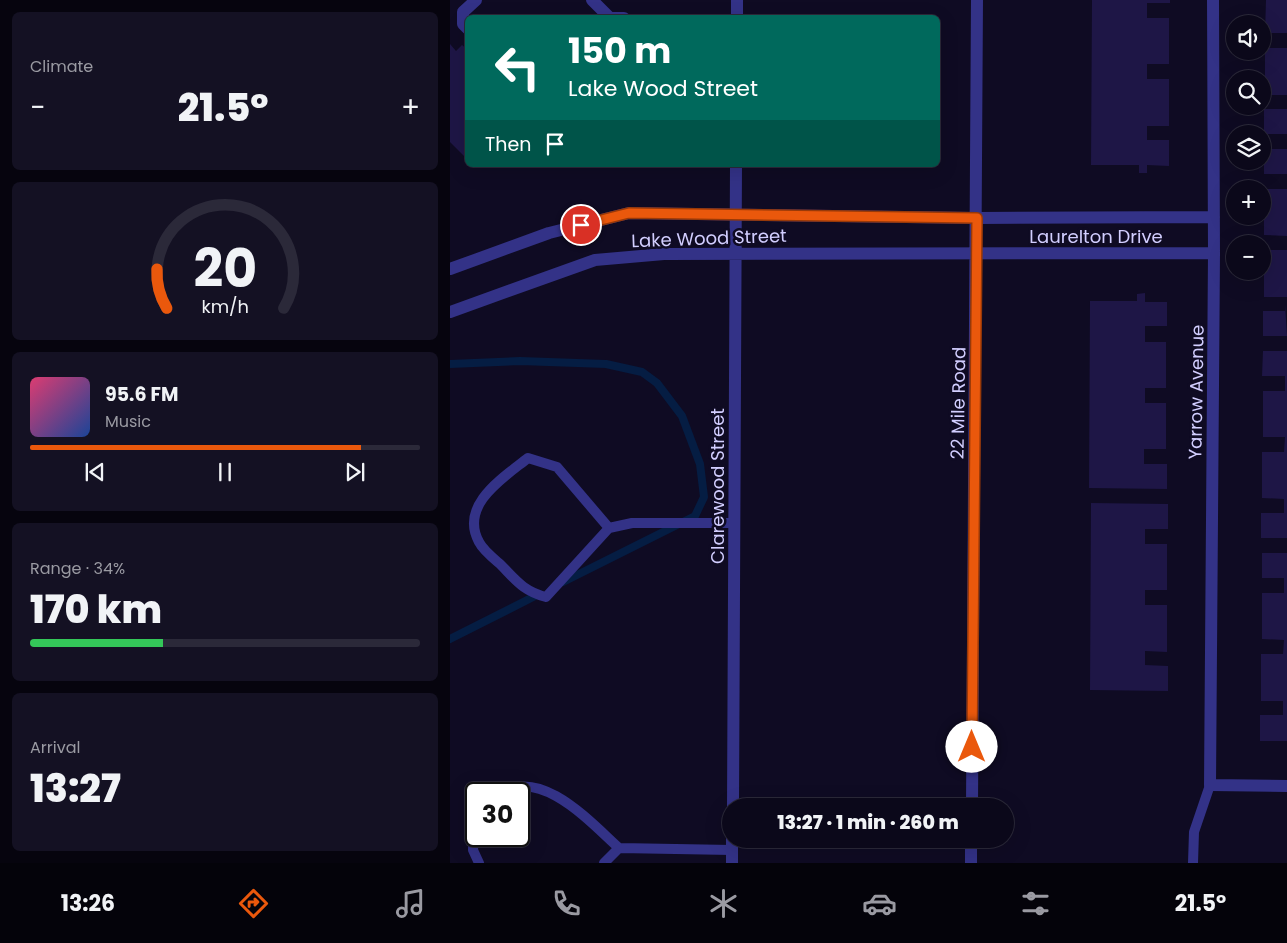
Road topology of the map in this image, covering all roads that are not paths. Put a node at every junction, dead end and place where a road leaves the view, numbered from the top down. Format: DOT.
graph roads {
  1 [pos="476,0"];
  2 [pos="592,0"];
  3 [pos="737,0"];
  4 [pos="977,0"];
  5 [pos="1213,0"];
  6 [pos="607,15"];
  7 [pos="737,15"];
  8 [pos="465,26"];
  9 [pos="736,167"];
  10 [pos="736,213"];
  11 [pos="1214,217"];
  12 [pos="977,218"];
  13 [pos="736,252"];
  14 [pos="977,253"];
  15 [pos="1214,253"];
  16 [pos="450,270"];
  17 [pos="450,312"];
  18 [pos="734,523"];
  19 [pos="609,528"];
  20 [pos="1210,784"];
  21 [pos="1287,786"];
  22 [pos="530,787"];
  23 [pos="733,798"];
  24 [pos="972,798"];
  25 [pos="472,847"];
  26 [pos="619,848"];
  27 [pos="972,848"];
  28 [pos="732,851"];
  29 [pos="479,863"];
  30 [pos="604,863"];
  31 [pos="971,863"];
  32 [pos="1193,863"];
  1 -- 8 [label="street"];
  2 -- 6 [label="street"];
  3 -- 7 [label="street"];
  4 -- 12 [label="street, 22 Mile Road"];
  5 -- 11 [label="street, Yarrow Avenue"];
  9 -- 10 [label="street, Clarewood Street"];
  10 -- 12 [label="street, Lake Wood Street"];
  10 -- 13 [label="street, Clarewood Street"];
  10 -- 16 [label="street, Lake Wood Street"];
  11 -- 12 [label="street, Laurelton Drive"];
  11 -- 15 [label="street, Yarrow Avenue"];
  12 -- 14 [label="street, 22 Mile Road"];
  13 -- 14 [label="street, Lake Wood Street"];
  13 -- 17 [label="street, Lake Wood Street"];
  13 -- 18 [label="street, Clarewood Street"];
  14 -- 15 [label="street, Laurelton Drive"];
  14 -- 24 [label="street, 22 Mile Road"];
  15 -- 20 [label="street, Yarrow Avenue"];
  18 -- 19 [label="lane"];
  18 -- 23 [label="street, Clarewood Street"];
  19 -- 19 [label="lane"];
  20 -- 21 [label="street"];
  20 -- 32 [label="lane"];
  22 -- 26 [label="lane"];
  25 -- 29 [label="lane"];
  26 -- 28 [label="lane"];
  26 -- 30 [label="lane"];
  27 -- 31 [label="street"];
}
